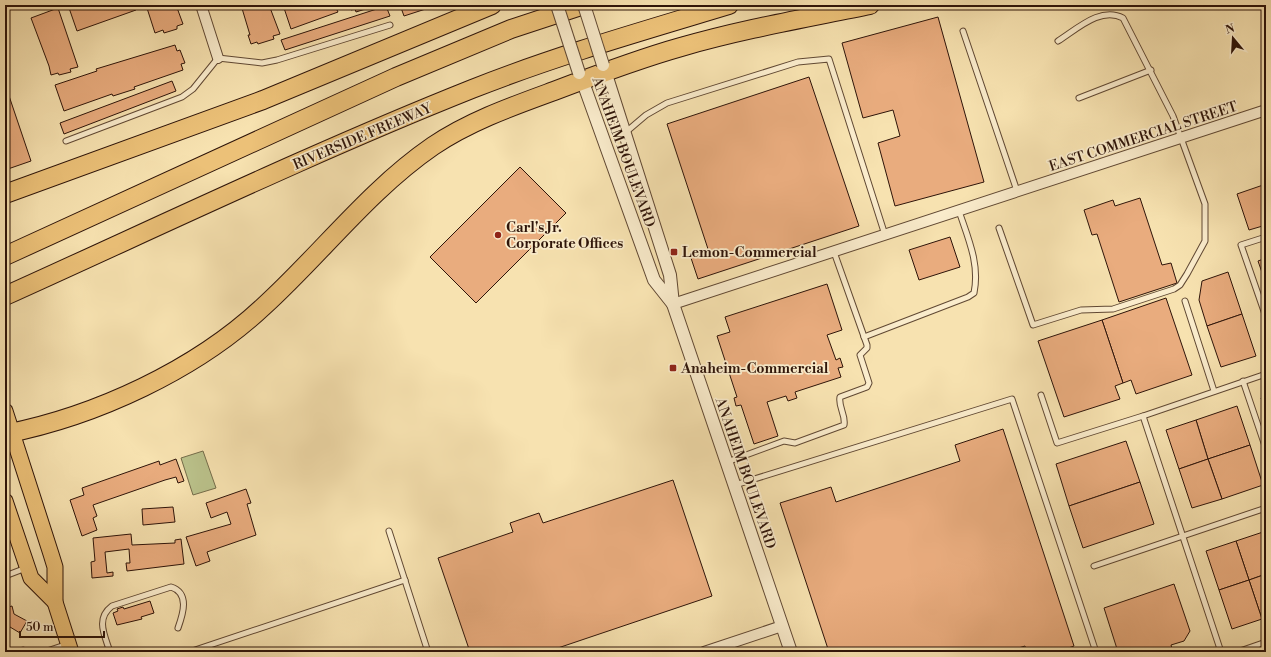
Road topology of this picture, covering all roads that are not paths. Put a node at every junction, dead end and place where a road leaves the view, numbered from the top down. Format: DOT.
graph roads {
  1 [pos="201,5"];
  2 [pos="492,5"];
  3 [pos="557,5"];
  4 [pos="584,5"];
  5 [pos="729,5"];
  6 [pos="870,5"];
  7 [pos="390,25"];
  8 [pos="963,31"];
  9 [pos="1058,41"];
  10 [pos="218,58"];
  11 [pos="604,68"];
  12 [pos="1150,70"];
  13 [pos="581,77"];
  14 [pos="1079,98"];
  15 [pos="1266,110"];
  16 [pos="626,132"];
  17 [pos="1182,138"];
  18 [pos="66,141"];
  19 [pos="1017,191"];
  20 [pos="5,194"];
  21 [pos="959,211"];
  22 [pos="999,228"];
  23 [pos="886,235"];
  24 [pos="1266,237"];
  25 [pos="834,252"];
  26 [pos="5,256"];
  27 [pos="5,296"];
  28 [pos="1185,301"];
  29 [pos="672,304"];
  30 [pos="1266,317"];
  31 [pos="864,337"];
  32 [pos="1266,374"];
  33 [pos="1243,381"];
  34 [pos="1214,391"];
  35 [pos="1041,395"];
  36 [pos="5,411"];
  37 [pos="1143,416"];
  38 [pos="9,433"];
  39 [pos="1266,449"];
  40 [pos="726,462"];
  41 [pos="734,486"];
  42 [pos="5,501"];
  43 [pos="1266,508"];
  44 [pos="388,531"];
  45 [pos="1183,536"];
  46 [pos="1094,566"];
  47 [pos="27,568"];
  48 [pos="5,576"];
  49 [pos="405,580"];
  50 [pos="55,602"];
  51 [pos="782,626"];
  52 [pos="178,628"];
  53 [pos="1266,642"];
  54 [pos="70,648"];
  55 [pos="109,649"];
  56 [pos="1248,650"];
  57 [pos="17,652"];
  58 [pos="24,652"];
  59 [pos="44,652"];
  60 [pos="189,652"];
  61 [pos="428,652"];
  62 [pos="704,652"];
  63 [pos="791,652"];
  64 [pos="1096,652"];
  65 [pos="1221,652"];
  66 [pos="1237,652"];
  1 -- 10 [label="street"];
  2 -- 20 [label="highway"];
  3 -- 13 [label="street, ANAHEIM BOULEVARD, bridge"];
  4 -- 11 [label="street, ANAHEIM BOULEVARD, bridge"];
  4 -- 26 [label="highway"];
  5 -- 27 [label="highway, RIVERSIDE FREEWAY"];
  6 -- 11 [label="highway"];
  7 -- 10 [label="lane"];
  8 -- 19 [label="lane"];
  9 -- 12 [label="lane"];
  10 -- 18 [label="lane"];
  11 -- 13 [label="highway"];
  11 -- 16 [label="street, ANAHEIM BOULEVARD"];
  12 -- 14 [label="lane"];
  12 -- 17 [label="lane"];
  13 -- 29 [label="street, ANAHEIM BOULEVARD"];
  13 -- 38 [label="highway"];
  15 -- 17 [label="street, EAST COMMERCIAL STREET"];
  16 -- 23 [label="lane"];
  16 -- 29 [label="street, ANAHEIM BOULEVARD"];
  17 -- 19 [label="street, EAST COMMERCIAL STREET"];
  17 -- 22 [label="lane"];
  19 -- 21 [label="street, EAST COMMERCIAL STREET"];
  21 -- 23 [label="street, EAST COMMERCIAL STREET"];
  21 -- 31 [label="lane"];
  23 -- 25 [label="street, EAST COMMERCIAL STREET"];
  24 -- 30 [label="lane"];
  25 -- 29 [label="street, EAST COMMERCIAL STREET"];
  25 -- 31 [label="lane"];
  28 -- 34 [label="lane"];
  29 -- 40 [label="street, ANAHEIM BOULEVARD"];
  31 -- 40 [label="lane"];
  32 -- 33 [label="lane"];
  33 -- 34 [label="lane"];
  33 -- 39 [label="lane"];
  34 -- 37 [label="lane"];
  35 -- 37 [label="lane"];
  36 -- 38 [label="main road"];
  37 -- 45 [label="lane"];
  38 -- 50 [label="main road"];
  40 -- 41 [label="street, ANAHEIM BOULEVARD"];
  41 -- 51 [label="street, ANAHEIM BOULEVARD"];
  41 -- 64 [label="lane"];
  42 -- 47 [label="main road"];
  43 -- 45 [label="lane"];
  44 -- 49 [label="lane"];
  45 -- 46 [label="lane"];
  45 -- 65 [label="lane"];
  47 -- 48 [label="lane"];
  47 -- 50 [label="main road"];
  49 -- 60 [label="lane"];
  49 -- 61 [label="lane"];
  50 -- 54 [label="main road"];
  51 -- 62 [label="street"];
  51 -- 63 [label="street, ANAHEIM BOULEVARD"];
  52 -- 55 [label="lane"];
  53 -- 56 [label="lane"];
  54 -- 59 [label="lane"];
  56 -- 66 [label="lane"];
  57 -- 58 [label="lane"];
}
